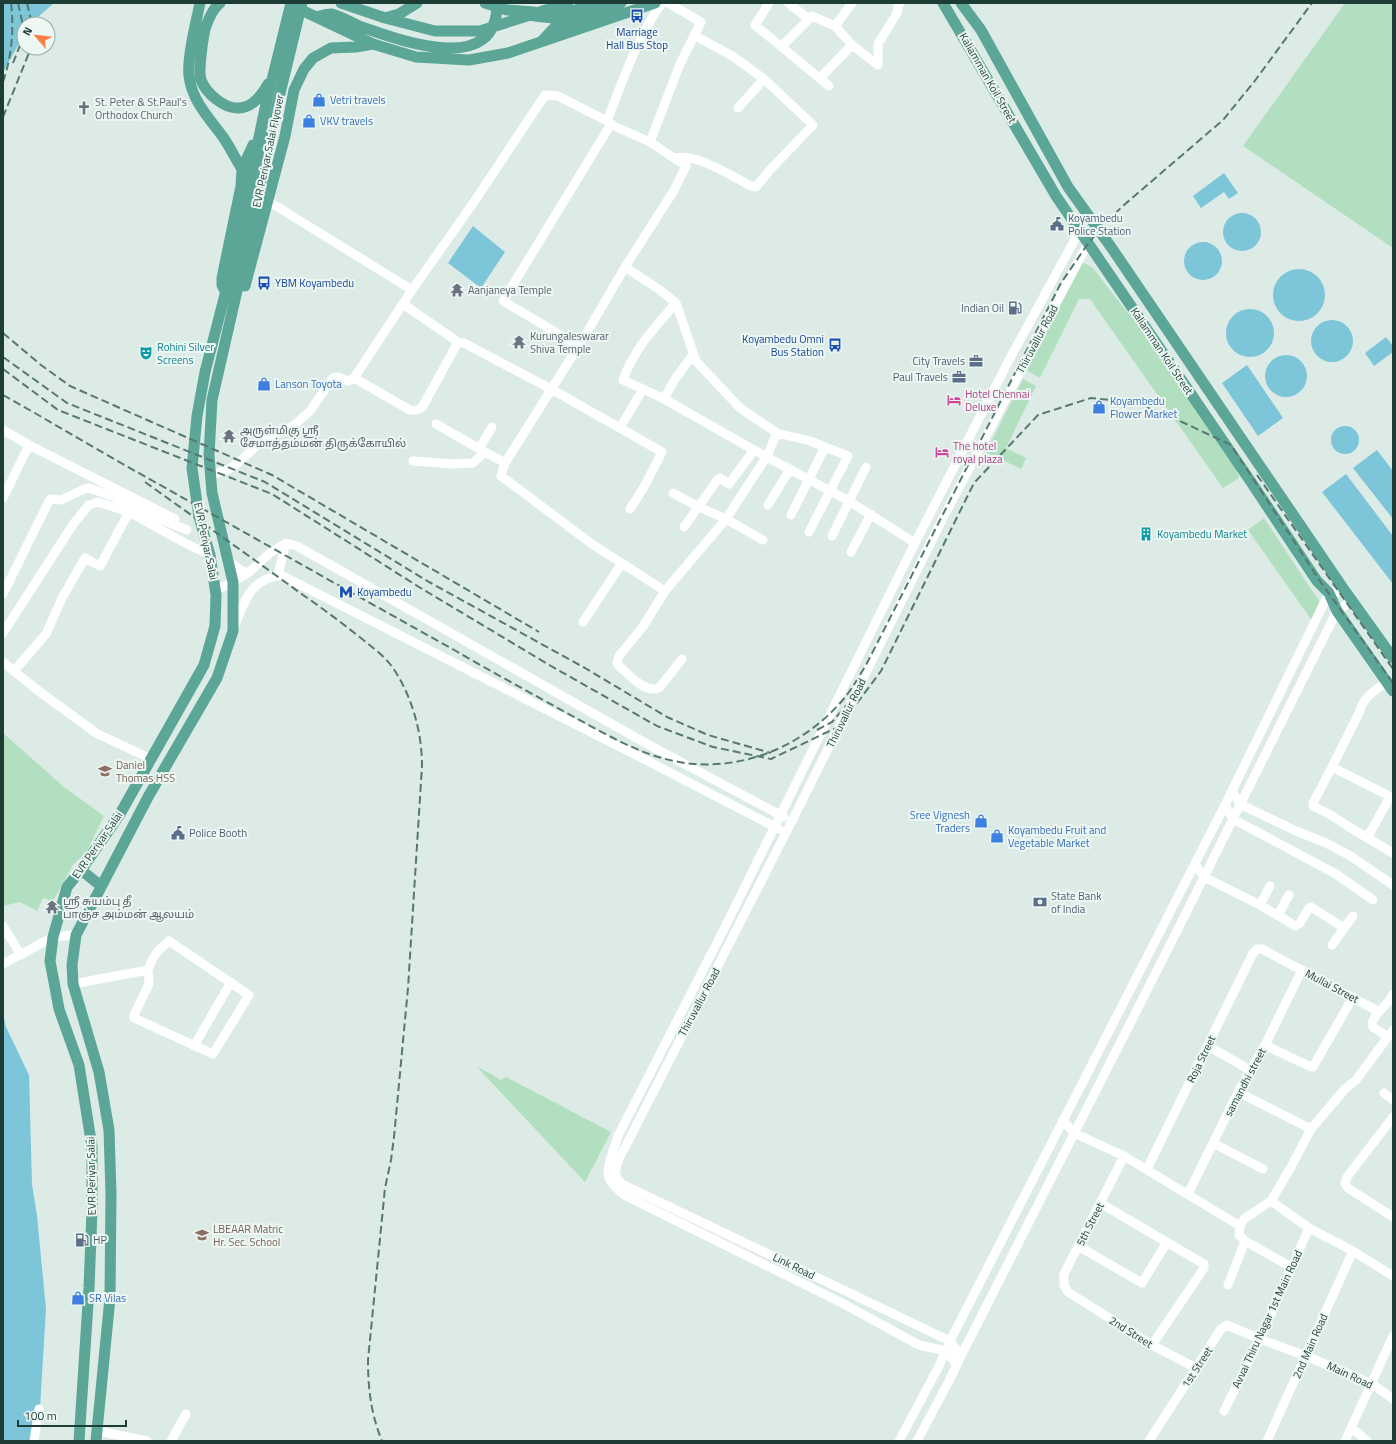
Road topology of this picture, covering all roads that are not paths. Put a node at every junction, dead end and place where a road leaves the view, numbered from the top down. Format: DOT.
graph roads {
  1 [pos="200,3"];
  2 [pos="220,3"];
  3 [pos="286,3"];
  4 [pos="290,3"];
  5 [pos="302,3"];
  6 [pos="341,3"];
  7 [pos="417,3"];
  8 [pos="486,3"];
  9 [pos="497,3"];
  10 [pos="568,3"];
  11 [pos="596,3"];
  12 [pos="621,3"];
  13 [pos="655,3"];
  14 [pos="662,3"];
  15 [pos="668,3"];
  16 [pos="769,3"];
  17 [pos="788,3"];
  18 [pos="852,3"];
  19 [pos="900,3"];
  20 [pos="944,3"];
  21 [pos="961,3"];
  22 [pos="538,14"];
  23 [pos="316,17"];
  24 [pos="386,18"];
  25 [pos="808,19"];
  26 [pos="835,26"];
  27 [pos="694,35"];
  28 [pos="540,42"];
  29 [pos="373,44"];
  30 [pos="852,45"];
  31 [pos="782,46"];
  32 [pos="273,75"];
  33 [pos="764,78"];
  34 [pos="820,78"];
  35 [pos="829,86"];
  36 [pos="738,108"];
  37 [pos="609,122"];
  38 [pos="285,136"];
  39 [pos="650,142"];
  40 [pos="674,158"];
  41 [pos="242,169"];
  42 [pos="268,201"];
  43 [pos="1080,230"];
  44 [pos="1088,243"];
  45 [pos="626,267"];
  46 [pos="234,280"];
  47 [pos="412,290"];
  48 [pos="226,292"];
  49 [pos="235,299"];
  50 [pos="676,303"];
  51 [pos="403,304"];
  52 [pos="458,342"];
  53 [pos="579,346"];
  54 [pos="693,355"];
  55 [pos="354,378"];
  56 [pos="551,389"];
  57 [pos="643,389"];
  58 [pos="664,399"];
  59 [pos="436,424"];
  60 [pos="492,427"];
  61 [pos="620,428"];
  62 [pos="3,430"];
  63 [pos="777,433"];
  64 [pos="29,445"];
  65 [pos="825,447"];
  66 [pos="482,450"];
  67 [pos="754,450"];
  68 [pos="767,456"];
  69 [pos="413,461"];
  70 [pos="505,463"];
  71 [pos="866,467"];
  72 [pos="790,470"];
  73 [pos="211,475"];
  74 [pos="810,480"];
  75 [pos="830,491"];
  76 [pos="673,493"];
  77 [pos="3,498"];
  78 [pos="849,501"];
  79 [pos="768,505"];
  80 [pos="699,507"];
  81 [pos="630,509"];
  82 [pos="129,512"];
  83 [pos="871,514"];
  84 [pos="791,515"];
  85 [pos="726,519"];
  86 [pos="684,527"];
  87 [pos="809,532"];
  88 [pos="832,536"];
  89 [pos="763,540"];
  90 [pos="286,543"];
  91 [pos="915,543"];
  92 [pos="851,552"];
  93 [pos="210,555"];
  94 [pos="228,560"];
  95 [pos="622,563"];
  96 [pos="248,573"];
  97 [pos="278,575"];
  98 [pos="233,582"];
  99 [pos="216,590"];
  100 [pos="665,591"];
  101 [pos="1345,591"];
  102 [pos="1330,593"];
  103 [pos="3,594"];
  104 [pos="1352,601"];
  105 [pos="1337,611"];
  106 [pos="583,622"];
  107 [pos="232,631"];
  108 [pos="3,633"];
  109 [pos="682,658"];
  110 [pos="1393,658"];
  111 [pos="3,662"];
  112 [pos="14,671"];
  113 [pos="1390,686"];
  114 [pos="152,759"];
  115 [pos="1332,767"];
  116 [pos="1232,791"];
  117 [pos="1392,797"];
  118 [pos="1240,804"];
  119 [pos="1225,805"];
  120 [pos="780,815"];
  121 [pos="1233,819"];
  122 [pos="792,821"];
  123 [pos="775,827"];
  124 [pos="786,833"];
  125 [pos="1367,838"];
  126 [pos="1393,853"];
  127 [pos="1195,864"];
  128 [pos="81,870"];
  129 [pos="1204,877"];
  130 [pos="1393,885"];
  131 [pos="101,886"];
  132 [pos="1270,886"];
  133 [pos="1289,895"];
  134 [pos="1373,900"];
  135 [pos="1260,905"];
  136 [pos="1278,915"];
  137 [pos="1353,916"];
  138 [pos="3,926"];
  139 [pos="1344,928"];
  140 [pos="76,934"];
  141 [pos="53,938"];
  142 [pos="1332,945"];
  143 [pos="1257,950"];
  144 [pos="21,955"];
  145 [pos="3,964"];
  146 [pos="148,970"];
  147 [pos="1302,970"];
  148 [pos="231,982"];
  149 [pos="73,984"];
  150 [pos="1393,994"];
  151 [pos="1353,997"];
  152 [pos="1376,1014"];
  153 [pos="1390,1034"];
  154 [pos="1265,1045"];
  155 [pos="194,1046"];
  156 [pos="1208,1046"];
  157 [pos="1250,1070"];
  158 [pos="1238,1092"];
  159 [pos="1384,1093"];
  160 [pos="1393,1100"];
  161 [pos="1393,1117"];
  162 [pos="1063,1120"];
  163 [pos="1311,1129"];
  164 [pos="1074,1133"];
  165 [pos="1213,1143"];
  166 [pos="1124,1156"];
  167 [pos="1147,1169"];
  168 [pos="1263,1169"];
  169 [pos="622,1184"];
  170 [pos="1188,1194"];
  171 [pos="1271,1201"];
  172 [pos="1100,1203"];
  173 [pos="1391,1213"];
  174 [pos="1240,1226"];
  175 [pos="1309,1228"];
  176 [pos="1245,1241"];
  177 [pos="1167,1242"];
  178 [pos="1078,1246"];
  179 [pos="1353,1251"];
  180 [pos="1292,1267"];
  181 [pos="1393,1276"];
  182 [pos="1228,1286"];
  183 [pos="1068,1292"];
  184 [pos="1393,1336"];
  185 [pos="1260,1338"];
  186 [pos="950,1341"];
  187 [pos="1152,1345"];
  188 [pos="946,1351"];
  189 [pos="961,1356"];
  190 [pos="1306,1356"];
  191 [pos="957,1365"];
  192 [pos="1196,1368"];
  193 [pos="1372,1384"];
  194 [pos="1393,1399"];
  195 [pos="39,1409"];
  196 [pos="1224,1411"];
  197 [pos="186,1414"];
  198 [pos="1352,1428"];
  199 [pos="97,1436"];
  200 [pos="34,1441"];
  201 [pos="79,1441"];
  202 [pos="147,1441"];
  203 [pos="172,1441"];
  204 [pos="899,1441"];
  205 [pos="917,1441"];
  206 [pos="1149,1441"];
  207 [pos="1267,1441"];
  208 [pos="1345,1441"];
  209 [pos="1367,1441"];
  1 -- 41 [label="main road"];
  2 -- 32 [label="main road"];
  3 -- 23 [label="main road"];
  4 -- 32 [label="main road, EVR Periyar Salai Flyover"];
  5 -- 46 [label="main road, EVR Periyar Salai Flyover"];
  6 -- 24 [label="main road"];
  7 -- 24 [label="main road"];
  8 -- 22 [label="main road"];
  9 -- 23 [label="main road"];
  10 -- 22 [label="main road"];
  11 -- 22 [label="main road"];
  12 -- 28 [label="main road"];
  13 -- 28 [label="main road"];
  14 -- 37 [label="street"];
  15 -- 27 [label="street"];
  16 -- 31 [label="street"];
  17 -- 25 [label="street"];
  18 -- 26 [label="street"];
  19 -- 30 [label="street"];
  20 -- 43 [label="main road, Kaliamman Koil Street"];
  21 -- 101 [label="main road, Kaliamman Koil Street"];
  22 -- 24 [label="main road"];
  23 -- 29 [label="main road"];
  25 -- 26 [label="street"];
  25 -- 31 [label="street"];
  26 -- 30 [label="street"];
  27 -- 33 [label="street"];
  27 -- 39 [label="street"];
  28 -- 29 [label="main road"];
  29 -- 38 [label="main road"];
  30 -- 34 [label="street"];
  31 -- 34 [label="street"];
  32 -- 46 [label="main road, EVR Periyar Salai Flyover"];
  33 -- 36 [label="street"];
  33 -- 40 [label="street"];
  34 -- 35 [label="street"];
  37 -- 39 [label="street"];
  37 -- 47 [label="street"];
  37 -- 53 [label="street"];
  38 -- 41 [label="main road"];
  38 -- 42 [label="main road"];
  39 -- 40 [label="street"];
  40 -- 45 [label="street"];
  41 -- 48 [label="main road"];
  42 -- 47 [label="street"];
  42 -- 49 [label="main road"];
  43 -- 44 [label="main road, Kaliamman Koil Street"];
  43 -- 91 [label="street"];
  44 -- 102 [label="main road, Kaliamman Koil Street"];
  44 -- 122 [label="street, Thiruvallur Road"];
  45 -- 50 [label="street"];
  45 -- 53 [label="street"];
  46 -- 48 [label="main road, EVR Periyar Salai Flyover"];
  46 -- 49 [label="main road, EVR Periyar Salai Flyover"];
  47 -- 51 [label="street"];
  48 -- 93 [label="main road, EVR Periyar Salai"];
  49 -- 73 [label="main road, EVR Periyar Salai"];
  50 -- 54 [label="street"];
  50 -- 57 [label="street"];
  51 -- 52 [label="street"];
  51 -- 55 [label="street"];
  52 -- 55 [label="street"];
  52 -- 56 [label="street"];
  53 -- 56 [label="street"];
  54 -- 58 [label="street"];
  54 -- 63 [label="street"];
  55 -- 73 [label="street"];
  56 -- 61 [label="street"];
  56 -- 70 [label="street"];
  57 -- 58 [label="street"];
  57 -- 61 [label="street"];
  58 -- 67 [label="street"];
  59 -- 66 [label="street"];
  60 -- 66 [label="street"];
  61 -- 81 [label="street"];
  62 -- 64 [label="street"];
  63 -- 65 [label="street"];
  63 -- 68 [label="street"];
  64 -- 77 [label="street"];
  64 -- 103 [label="street"];
  65 -- 74 [label="street"];
  65 -- 75 [label="street"];
  66 -- 69 [label="street"];
  66 -- 70 [label="street"];
  67 -- 68 [label="street"];
  67 -- 80 [label="street"];
  68 -- 72 [label="street"];
  68 -- 85 [label="street"];
  70 -- 95 [label="street"];
  71 -- 78 [label="street"];
  72 -- 74 [label="street"];
  72 -- 79 [label="street"];
  73 -- 94 [label="main road, EVR Periyar Salai"];
  74 -- 75 [label="street"];
  74 -- 84 [label="street"];
  75 -- 78 [label="street"];
  75 -- 87 [label="street"];
  76 -- 80 [label="street"];
  78 -- 83 [label="street"];
  78 -- 88 [label="street"];
  80 -- 85 [label="street"];
  80 -- 86 [label="street"];
  82 -- 93 [label="street"];
  82 -- 108 [label="street"];
  82 -- 112 [label="street"];
  83 -- 91 [label="street"];
  83 -- 92 [label="street"];
  85 -- 89 [label="street"];
  85 -- 100 [label="street"];
  90 -- 96 [label="street"];
  90 -- 97 [label="street"];
  90 -- 120 [label="street"];
  91 -- 120 [label="street"];
  93 -- 99 [label="main road, EVR Periyar Salai"];
  94 -- 96 [label="street"];
  94 -- 98 [label="main road, EVR Periyar Salai"];
  95 -- 100 [label="street"];
  95 -- 106 [label="street"];
  96 -- 98 [label="street"];
  97 -- 107 [label="street"];
  97 -- 123 [label="street"];
  98 -- 99 [label="street"];
  98 -- 107 [label="main road, EVR Periyar Salai"];
  99 -- 114 [label="main road, EVR Periyar Salai"];
  100 -- 109 [label="street"];
  101 -- 102 [label="street"];
  101 -- 104 [label="main road, Kaliamman Koil Street"];
  102 -- 105 [label="main road, Kaliamman Koil Street"];
  102 -- 116 [label="street"];
  104 -- 105 [label="street"];
  104 -- 110 [label="main road, Kaliamman Koil Street"];
  105 -- 113 [label="main road, Kaliamman Koil Street"];
  105 -- 118 [label="street"];
  107 -- 131 [label="main road, EVR Periyar Salai"];
  111 -- 112 [label="street"];
  112 -- 114 [label="street"];
  113 -- 115 [label="street"];
  114 -- 128 [label="main road, EVR Periyar Salai"];
  115 -- 117 [label="street"];
  115 -- 125 [label="street"];
  116 -- 118 [label="street"];
  116 -- 119 [label="street"];
  117 -- 125 [label="street"];
  118 -- 121 [label="street"];
  118 -- 130 [label="street"];
  119 -- 121 [label="street"];
  119 -- 127 [label="street"];
  120 -- 122 [label="street"];
  120 -- 123 [label="street"];
  121 -- 129 [label="street"];
  121 -- 134 [label="street"];
  122 -- 124 [label="street, Thiruvallur Road"];
  123 -- 124 [label="street"];
  123 -- 188 [label="street"];
  124 -- 169 [label="street, Thiruvallur Road"];
  125 -- 126 [label="street"];
  127 -- 129 [label="street"];
  127 -- 162 [label="street"];
  128 -- 131 [label="main road"];
  128 -- 141 [label="main road, EVR Periyar Salai"];
  129 -- 135 [label="street"];
  129 -- 164 [label="street"];
  131 -- 140 [label="main road, EVR Periyar Salai"];
  132 -- 135 [label="street"];
  133 -- 136 [label="street"];
  135 -- 136 [label="street"];
  136 -- 139 [label="street"];
  137 -- 139 [label="street"];
  138 -- 144 [label="street"];
  139 -- 142 [label="street"];
  140 -- 141 [label="street"];
  140 -- 149 [label="main road, EVR Periyar Salai"];
  141 -- 144 [label="street"];
  141 -- 201 [label="main road, EVR Periyar Salai"];
  143 -- 147 [label="street, Mullai Street"];
  143 -- 156 [label="street, Roja Street"];
  144 -- 145 [label="street"];
  146 -- 148 [label="street"];
  146 -- 149 [label="street"];
  146 -- 155 [label="street"];
  147 -- 151 [label="street, Mullai Street"];
  147 -- 154 [label="street, samandhi street"];
  148 -- 155 [label="street"];
  148 -- 155 [label="street"];
  149 -- 199 [label="main road, EVR Periyar Salai"];
  150 -- 152 [label="street"];
  151 -- 152 [label="street, Mullai Street"];
  151 -- 154 [label="street"];
  152 -- 153 [label="street"];
  153 -- 163 [label="street"];
  154 -- 157 [label="street, samandhi street"];
  156 -- 157 [label="street"];
  156 -- 167 [label="street, Roja Street"];
  157 -- 158 [label="street, samandhi street"];
  158 -- 163 [label="street"];
  158 -- 165 [label="street, samandhi street"];
  159 -- 160 [label="street"];
  161 -- 173 [label="street"];
  162 -- 164 [label="street"];
  162 -- 186 [label="street"];
  163 -- 171 [label="street"];
  164 -- 166 [label="street"];
  164 -- 189 [label="street"];
  165 -- 168 [label="street"];
  165 -- 170 [label="street, samandhi street"];
  166 -- 167 [label="street"];
  166 -- 172 [label="street, 5th Street"];
  167 -- 170 [label="street"];
  169 -- 186 [label="street, Link Road"];
  170 -- 174 [label="street"];
  171 -- 174 [label="street"];
  171 -- 175 [label="street"];
  172 -- 177 [label="street"];
  172 -- 178 [label="street, 5th Street"];
  174 -- 176 [label="street"];
  175 -- 179 [label="street"];
  175 -- 180 [label="street, Avvai Thiru Nagar 1st Main Road"];
  176 -- 180 [label="street"];
  176 -- 182 [label="street"];
  177 -- 178 [label="street"];
  177 -- 187 [label="street"];
  178 -- 183 [label="street, 5th Street"];
  179 -- 181 [label="street"];
  179 -- 190 [label="street, 2nd Main Road"];
  180 -- 185 [label="street, Avvai Thiru Nagar 1st Main Road"];
  183 -- 187 [label="street, 2nd Street"];
  184 -- 193 [label="street"];
  185 -- 190 [label="street, Main Road"];
  185 -- 192 [label="street, 1st Street"];
  185 -- 196 [label="street, Avvai Thiru Nagar 1st Main Road"];
  186 -- 188 [label="street"];
  186 -- 189 [label="street, Link Road"];
  187 -- 192 [label="street, 2nd Street"];
  188 -- 191 [label="street"];
  188 -- 204 [label="street"];
  189 -- 191 [label="street"];
  190 -- 193 [label="street, Main Road"];
  190 -- 207 [label="street, 2nd Main Road"];
  191 -- 205 [label="street"];
  192 -- 206 [label="street, 1st Street"];
  193 -- 194 [label="street, Main Road"];
  193 -- 198 [label="street"];
  195 -- 200 [label="street"];
  197 -- 203 [label="street"];
  198 -- 208 [label="street"];
  198 -- 209 [label="street"];
  199 -- 202 [label="street"];
}
